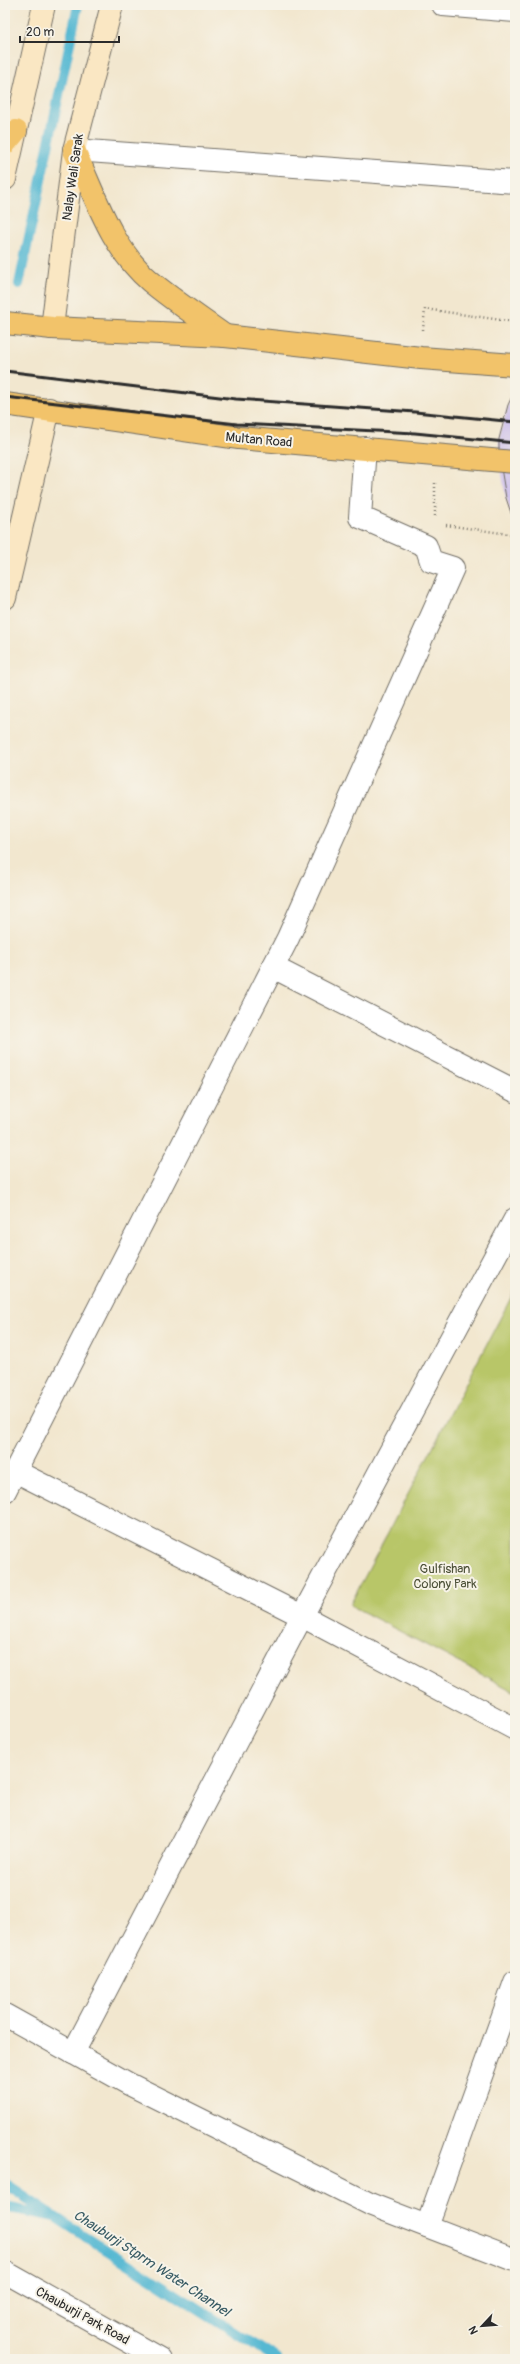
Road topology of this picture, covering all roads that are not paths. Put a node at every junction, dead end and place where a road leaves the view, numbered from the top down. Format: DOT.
graph roads {
  1 [pos="44,5"];
  2 [pos="112,5"];
  3 [pos="443,5"];
  4 [pos="515,11"];
  5 [pos="10,138"];
  6 [pos="74,150"];
  7 [pos="5,179"];
  8 [pos="515,182"];
  9 [pos="5,323"];
  10 [pos="52,328"];
  11 [pos="225,336"];
  12 [pos="515,365"];
  13 [pos="5,404"];
  14 [pos="49,409"];
  15 [pos="365,448"];
  16 [pos="515,462"];
  17 [pos="5,598"];
  18 [pos="272,967"];
  19 [pos="515,1091"];
  20 [pos="515,1219"];
  21 [pos="15,1471"];
  22 [pos="5,1491"];
  23 [pos="302,1616"];
  24 [pos="515,1729"];
  25 [pos="515,1982"];
  26 [pos="5,2015"];
  27 [pos="73,2053"];
  28 [pos="427,2226"];
  29 [pos="515,2260"];
  30 [pos="5,2272"];
  31 [pos="136,2353"];
  32 [pos="160,2359"];
  1 -- 5 [label="main road"];
  2 -- 6 [label="main road, Nalay Wali Sarak"];
  3 -- 4 [label="street"];
  5 -- 7 [label="main road"];
  6 -- 8 [label="street"];
  6 -- 10 [label="main road, Nalay Wali Sarak"];
  6 -- 11 [label="main road"];
  9 -- 10 [label="main road"];
  10 -- 11 [label="main road"];
  11 -- 12 [label="main road"];
  13 -- 14 [label="main road, Multan Road"];
  14 -- 15 [label="main road, Multan Road"];
  14 -- 17 [label="main road"];
  15 -- 16 [label="main road, Multan Road"];
  15 -- 18 [label="street"];
  18 -- 19 [label="street"];
  18 -- 21 [label="street"];
  20 -- 23 [label="street"];
  21 -- 22 [label="street"];
  21 -- 23 [label="street"];
  23 -- 24 [label="street"];
  23 -- 27 [label="street"];
  25 -- 28 [label="street"];
  26 -- 27 [label="street"];
  27 -- 28 [label="street"];
  28 -- 29 [label="street"];
  30 -- 31 [label="street, Chauburji Park Road"];
  31 -- 32 [label="street, Chauburji Park Road"];
}
